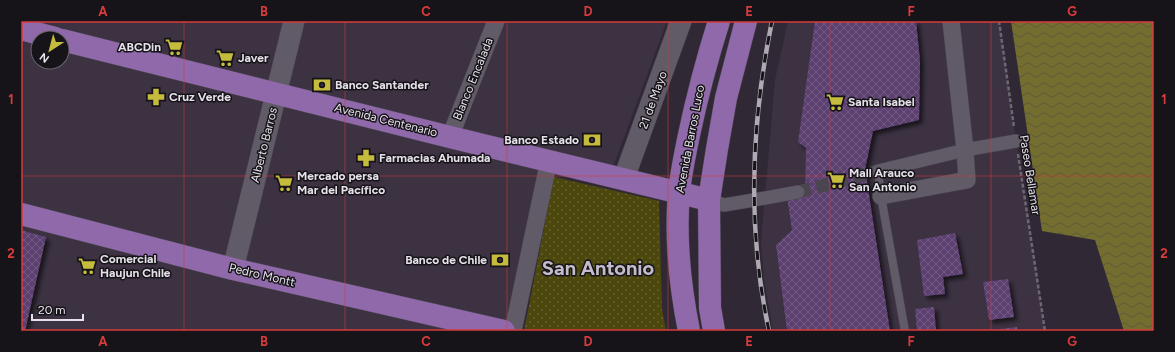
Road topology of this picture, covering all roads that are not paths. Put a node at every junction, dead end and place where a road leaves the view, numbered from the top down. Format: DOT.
graph roads {
  1 [pos="294,21"];
  2 [pos="496,21"];
  3 [pos="681,21"];
  4 [pos="719,21"];
  5 [pos="746,21"];
  6 [pos="950,21"];
  7 [pos="70,42"];
  8 [pos="277,93"];
  9 [pos="450,136"];
  10 [pos="1016,141"];
  11 [pos="965,150"];
  12 [pos="549,160"];
  13 [pos="878,171"];
  14 [pos="624,178"];
  15 [pos="679,192"];
  16 [pos="798,192"];
  17 [pos="881,196"];
  18 [pos="710,200"];
  19 [pos="21,214"];
  20 [pos="233,269"];
  21 [pos="710,308"];
  22 [pos="452,326"];
  23 [pos="504,331"];
  24 [pos="513,331"];
  25 [pos="688,331"];
  26 [pos="700,331"];
  27 [pos="714,331"];
  28 [pos="905,331"];
  1 -- 8 [label="street, Alberto Barros"];
  2 -- 9 [label="street, Blanco Encalada"];
  3 -- 14 [label="street, 21 de Mayo"];
  4 -- 15 [label="main road, Avenida Barros Luco"];
  5 -- 18 [label="main road"];
  6 -- 11 [label="street"];
  7 -- 8 [label="main road, Avenida Centenario"];
  8 -- 9 [label="main road, Avenida Centenario"];
  8 -- 20 [label="street, Alberto Barros"];
  9 -- 12 [label="main road, Avenida Centenario"];
  10 -- 11 [label="street"];
  11 -- 13 [label="street"];
  11 -- 17 [label="street"];
  12 -- 14 [label="main road, Avenida Centenario"];
  12 -- 24 [label="street"];
  13 -- 17 [label="lane"];
  14 -- 15 [label="main road, Avenida Centenario"];
  15 -- 18 [label="main road, Avenida Centenario"];
  15 -- 25 [label="main road, Avenida Barros Luco"];
  16 -- 18 [label="street"];
  17 -- 28 [label="lane"];
  18 -- 21 [label="main road"];
  19 -- 20 [label="main road, Pedro Montt"];
  20 -- 22 [label="main road, Pedro Montt"];
  21 -- 26 [label="main road"];
  21 -- 27 [label="main road"];
  22 -- 23 [label="main road, Pedro Montt"];
}
